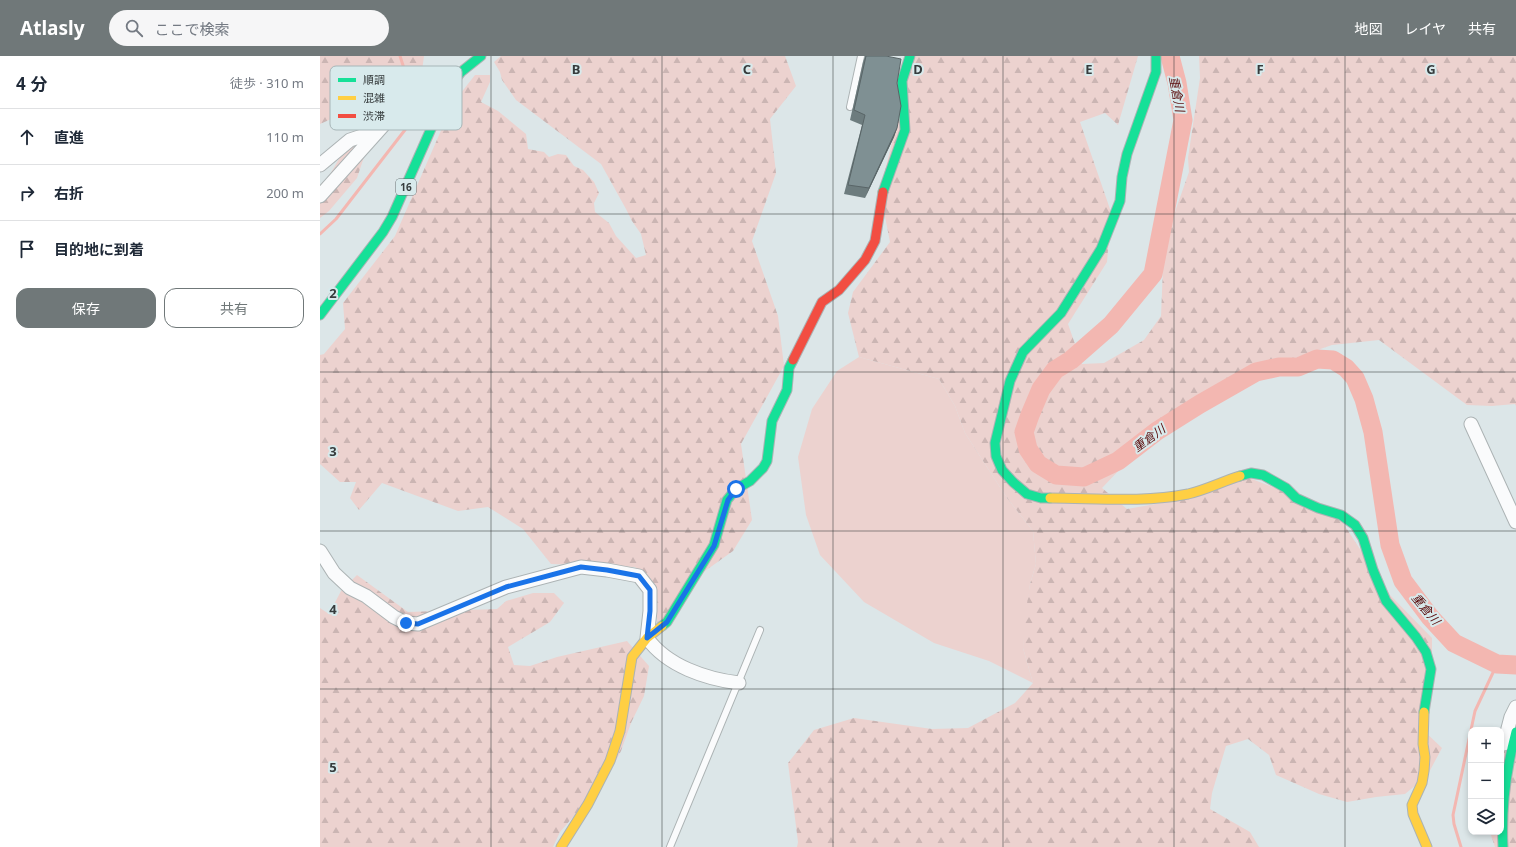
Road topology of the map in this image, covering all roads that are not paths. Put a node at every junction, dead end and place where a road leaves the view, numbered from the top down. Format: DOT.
graph roads {
  1 [pos="481,56"];
  2 [pos="861,56"];
  3 [pos="910,56"];
  4 [pos="1156,56"];
  5 [pos="462,70"];
  6 [pos="850,107"];
  7 [pos="430,130"];
  8 [pos="379,131"];
  9 [pos="320,165"];
  10 [pos="320,196"];
  11 [pos="320,315"];
  12 [pos="1471,424"];
  13 [pos="1516,522"];
  14 [pos="320,551"];
  15 [pos="760,630"];
  16 [pos="647,638"];
  17 [pos="739,683"];
  18 [pos="1516,707"];
  19 [pos="1516,732"];
  20 [pos="1504,763"];
  21 [pos="1504,780"];
  22 [pos="1503,799"];
  23 [pos="561,847"];
  24 [pos="670,847"];
  25 [pos="1427,847"];
  26 [pos="1503,847"];
  1 -- 5 [label="street, 16"];
  2 -- 6 [label="lane"];
  3 -- 16 [label="street"];
  4 -- 25 [label="street"];
  7 -- 11 [label="street, 16"];
  8 -- 9 [label="street"];
  8 -- 10 [label="street"];
  12 -- 13 [label="street"];
  14 -- 16 [label="street"];
  15 -- 17 [label="lane"];
  16 -- 17 [label="street"];
  16 -- 23 [label="street"];
  17 -- 24 [label="lane"];
  18 -- 20 [label="street"];
  19 -- 21 [label="street"];
  22 -- 26 [label="street"];
}
